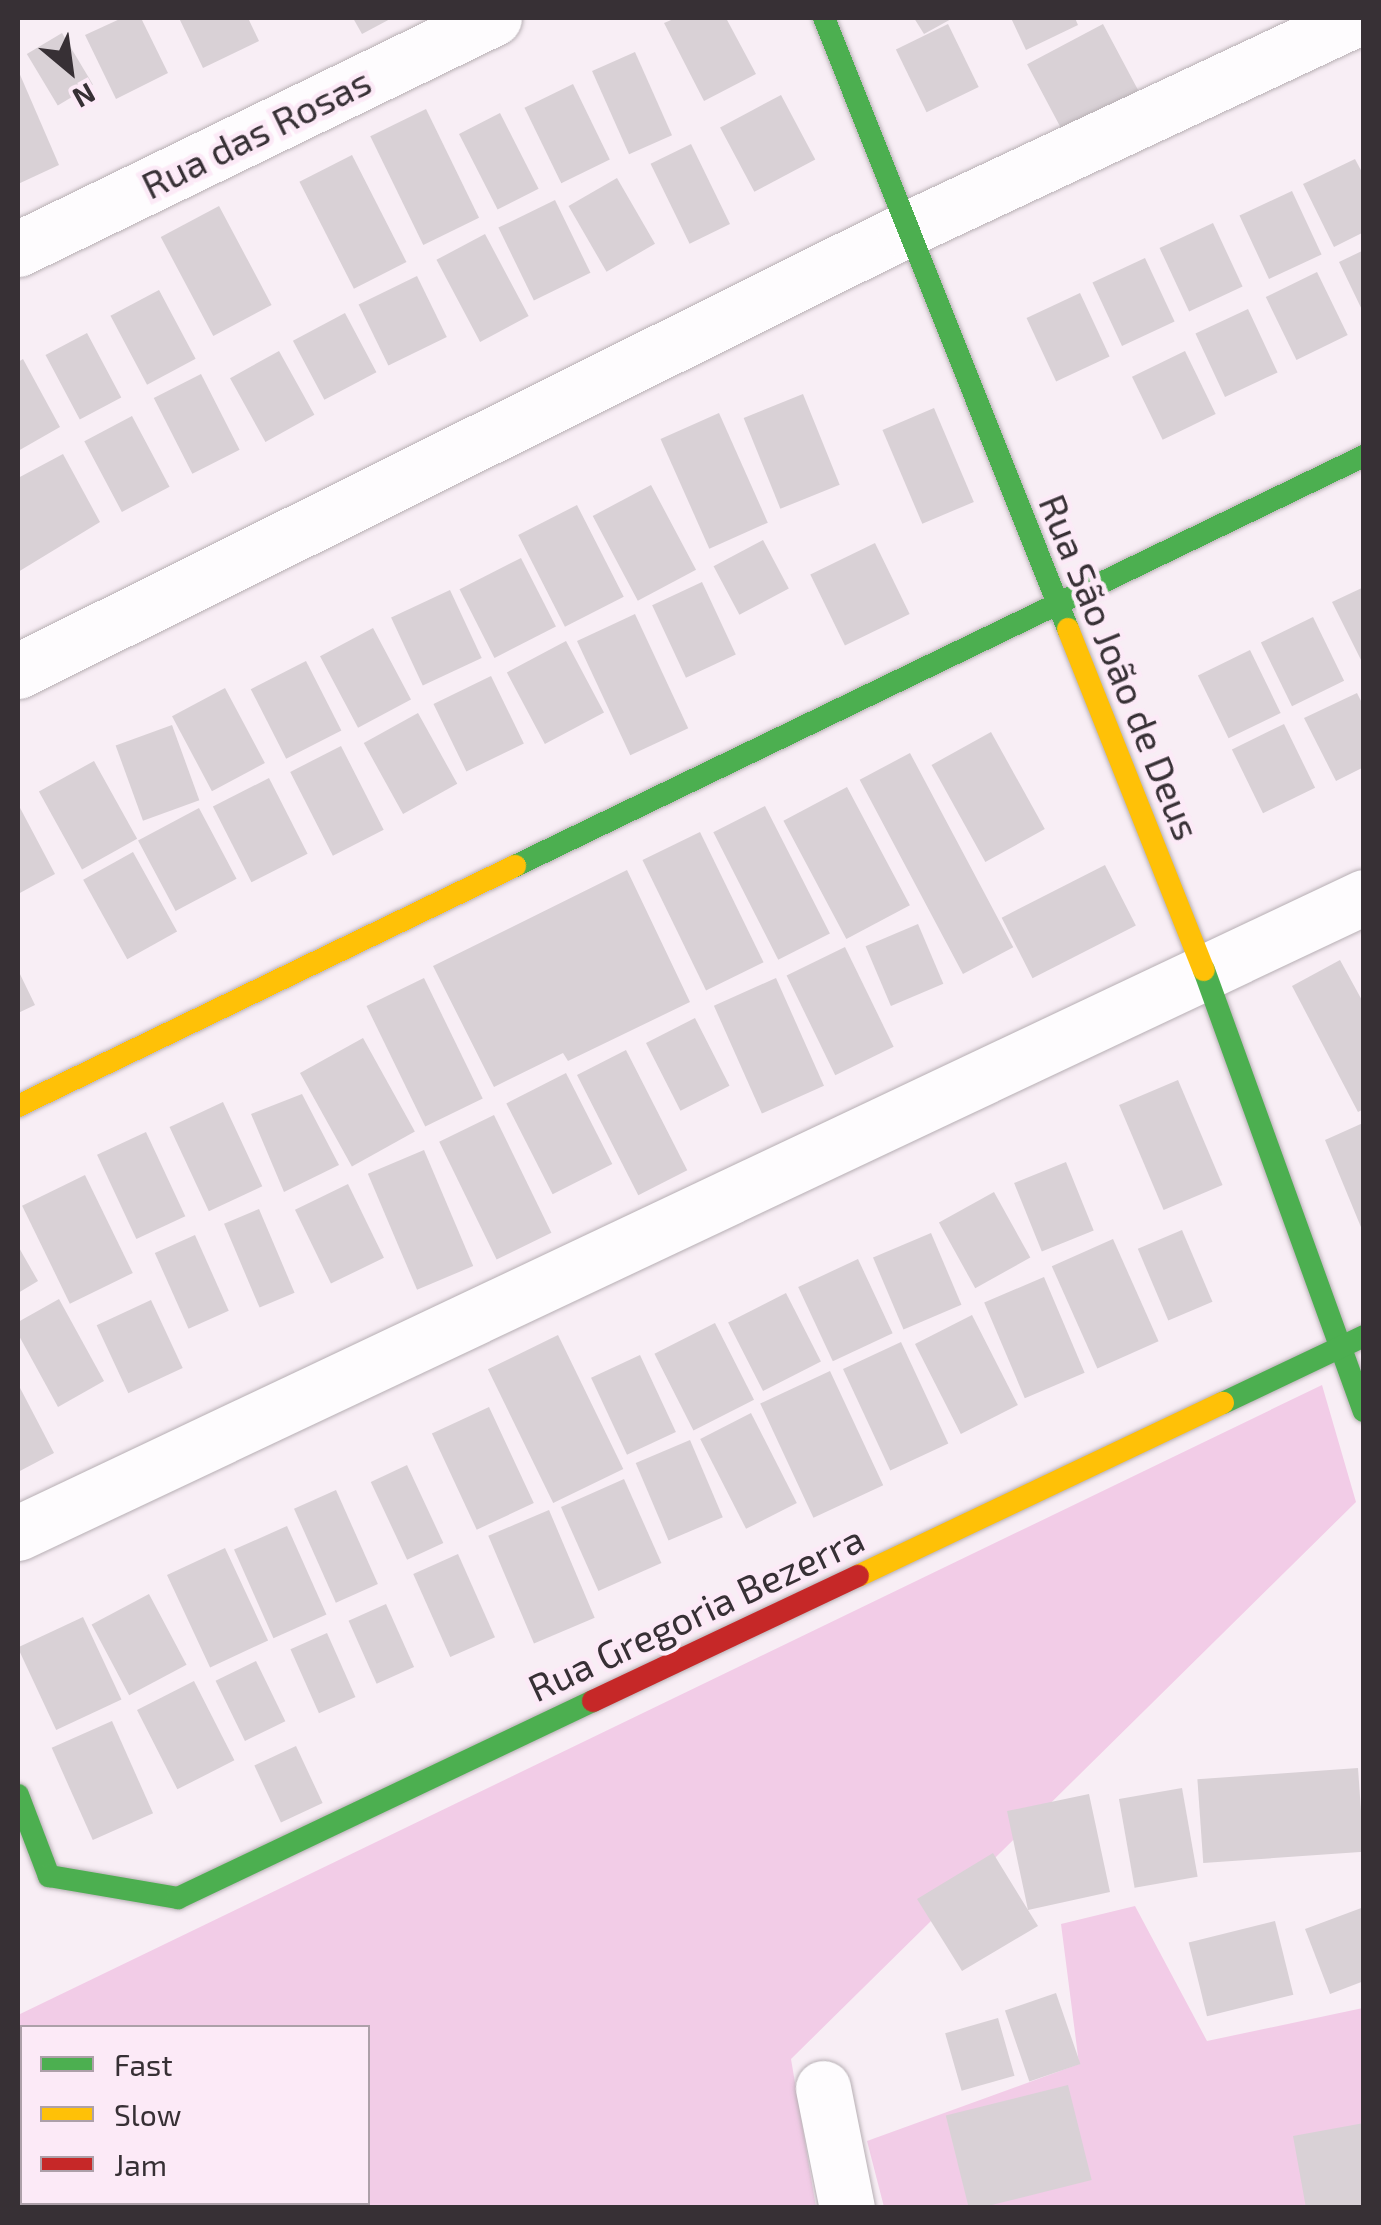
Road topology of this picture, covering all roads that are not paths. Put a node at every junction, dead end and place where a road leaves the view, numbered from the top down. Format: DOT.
graph roads {
  1 [pos="494,18"];
  2 [pos="824,18"];
  3 [pos="1356,18"];
  4 [pos="905,230"];
  5 [pos="18,249"];
  6 [pos="1364,456"];
  7 [pos="1057,602"];
  8 [pos="18,671"];
  9 [pos="1364,897"];
  10 [pos="1206,971"];
  11 [pos="18,1106"];
  12 [pos="1353,1341"];
  13 [pos="1364,1411"];
  14 [pos="18,1533"];
  15 [pos="18,1795"];
  16 [pos="823,2088"];
  17 [pos="846,2208"];
  1 -- 5 [label="street, Rua das Rosas"];
  2 -- 4 [label="street, Rua São João de Deus"];
  3 -- 4 [label="street"];
  4 -- 7 [label="street, Rua São João de Deus"];
  4 -- 8 [label="street"];
  6 -- 7 [label="street"];
  7 -- 10 [label="street, Rua São João de Deus"];
  7 -- 11 [label="street"];
  9 -- 10 [label="street"];
  10 -- 12 [label="street, Rua São João de Deus"];
  10 -- 14 [label="street"];
  12 -- 13 [label="street, Rua São João de Deus"];
  12 -- 15 [label="street, Rua Gregoria Bezerra"];
  16 -- 17 [label="street"];
}
